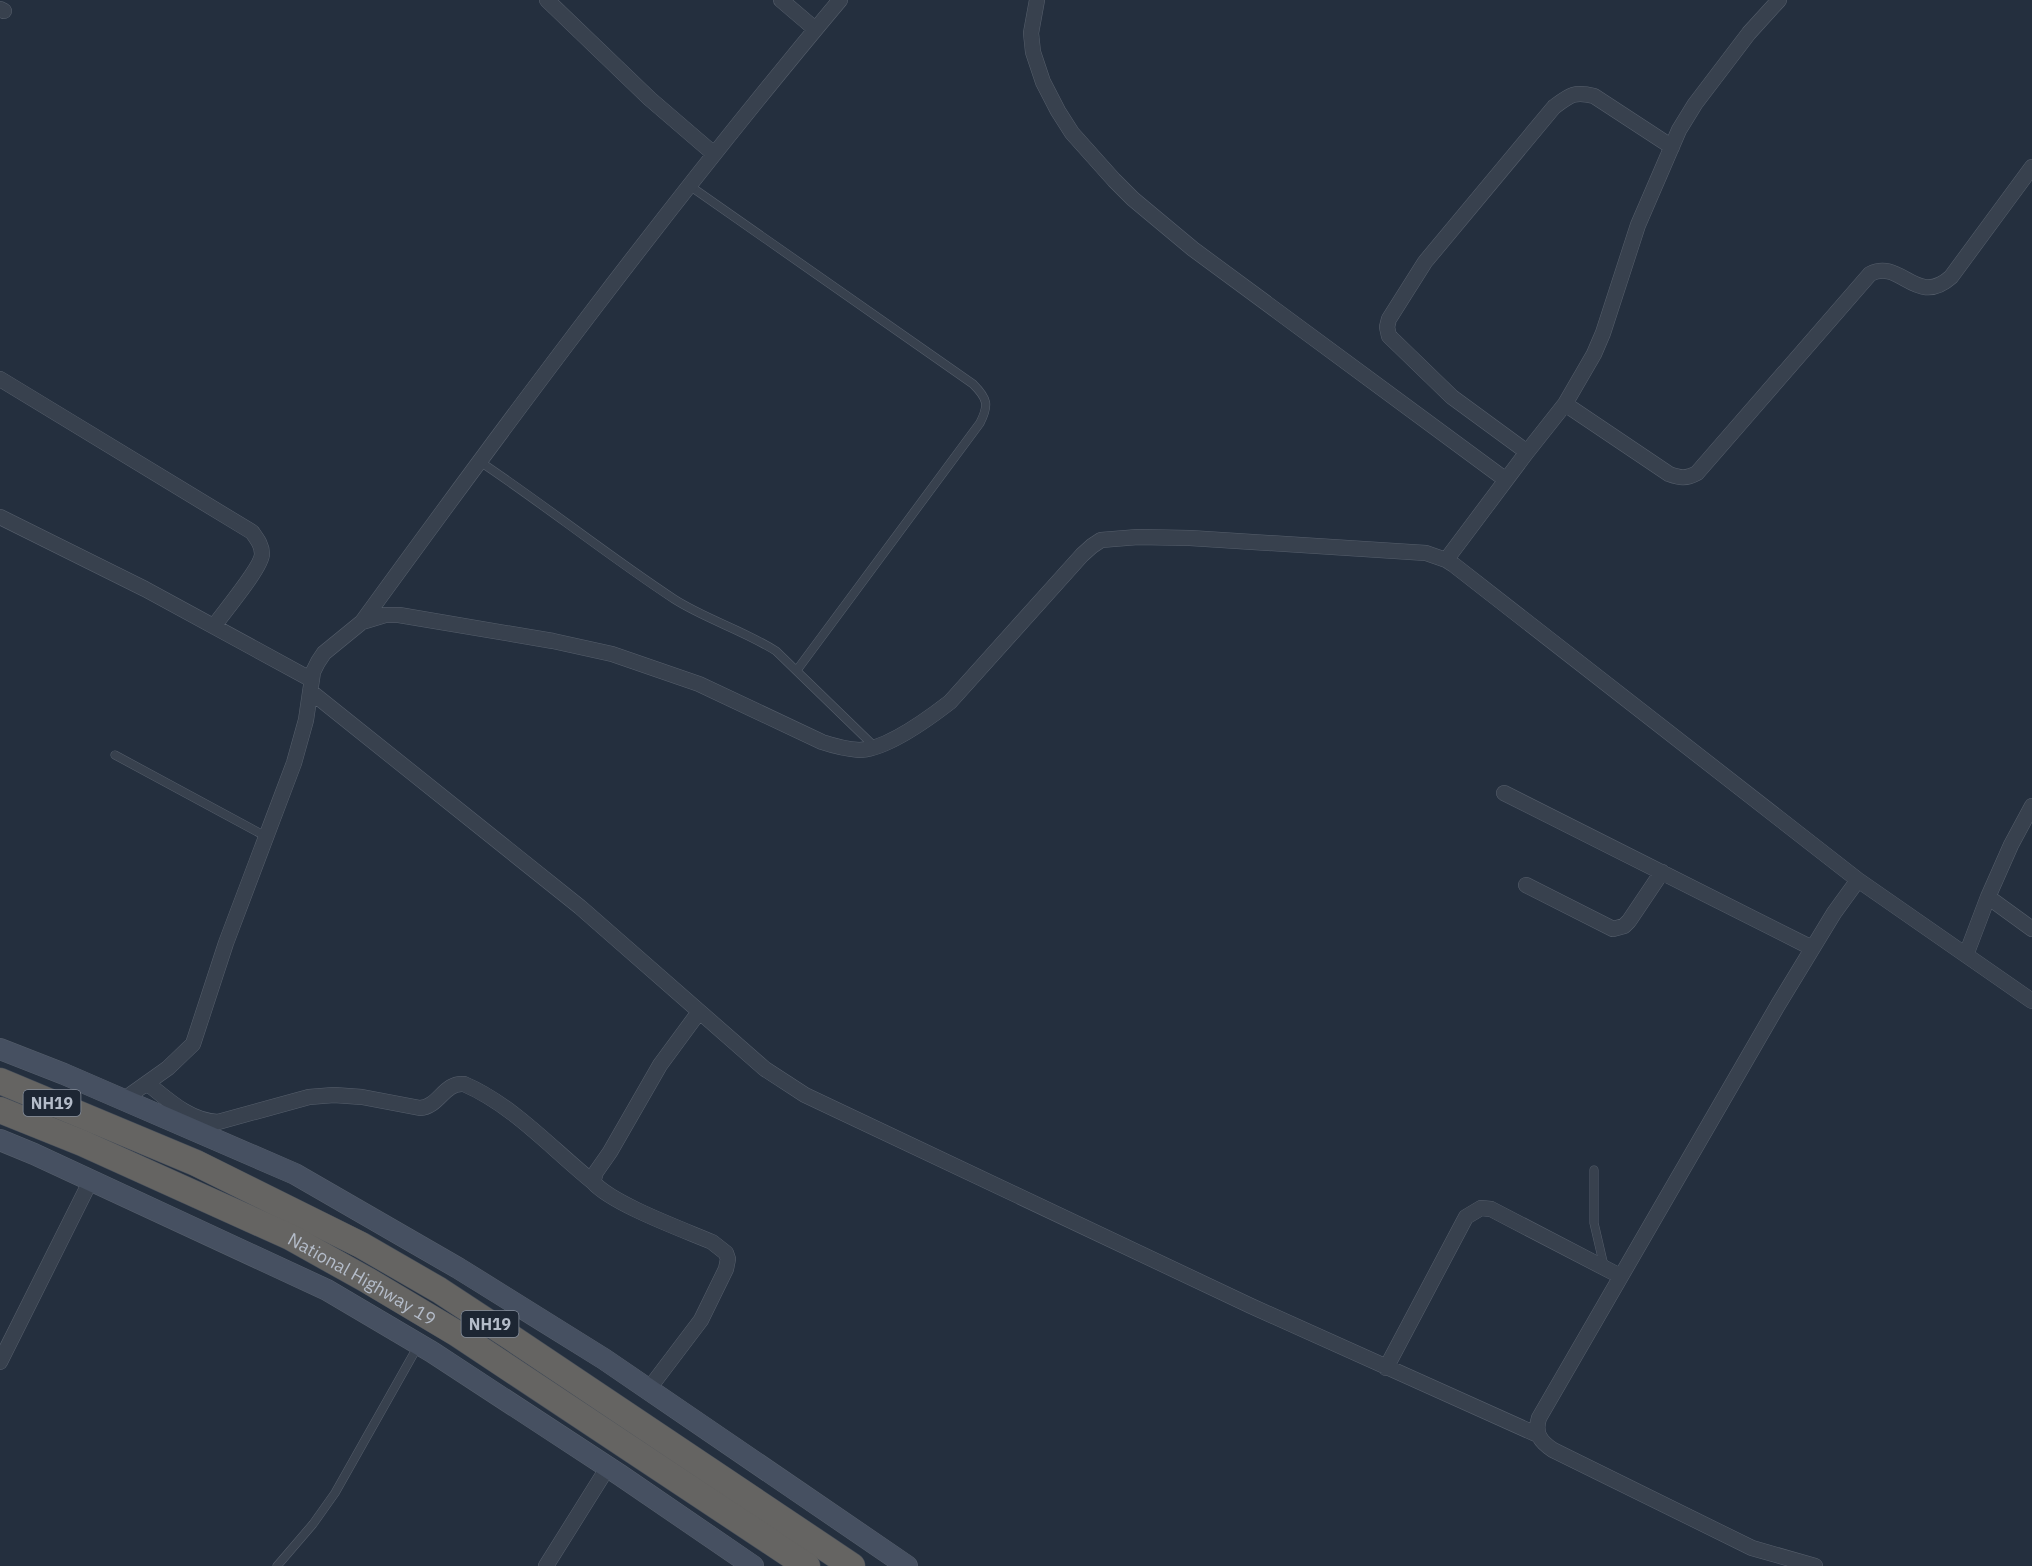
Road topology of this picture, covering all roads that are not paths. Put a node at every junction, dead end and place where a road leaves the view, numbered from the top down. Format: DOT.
graph roads {
  1 [pos="547,0"];
  2 [pos="781,0"];
  3 [pos="840,0"];
  4 [pos="1037,0"];
  5 [pos="1779,0"];
  6 [pos="815,29"];
  7 [pos="1672,147"];
  8 [pos="714,154"];
  9 [pos="2032,168"];
  10 [pos="690,186"];
  11 [pos="0,379"];
  12 [pos="1565,404"];
  13 [pos="1527,452"];
  14 [pos="479,461"];
  15 [pos="1506,480"];
  16 [pos="0,517"];
  17 [pos="1446,560"];
  18 [pos="362,622"];
  19 [pos="214,626"];
  20 [pos="796,670"];
  21 [pos="311,685"];
  22 [pos="875,747"];
  23 [pos="115,755"];
  24 [pos="1504,793"];
  25 [pos="2032,806"];
  26 [pos="265,836"];
  27 [pos="1662,872"];
  28 [pos="1858,880"];
  29 [pos="1526,885"];
  30 [pos="1988,897"];
  31 [pos="2032,929"];
  32 [pos="1812,948"];
  33 [pos="1966,955"];
  34 [pos="2032,1001"];
  35 [pos="699,1012"];
  36 [pos="0,1049"];
  37 [pos="0,1081"];
  38 [pos="147,1083"];
  39 [pos="123,1100"];
  40 [pos="0,1110"];
  41 [pos="0,1140"];
  42 [pos="1594,1170"];
  43 [pos="91,1180"];
  44 [pos="593,1182"];
  45 [pos="1605,1268"];
  46 [pos="1620,1276"];
  47 [pos="418,1344"];
  48 [pos="0,1362"];
  49 [pos="1386,1368"];
  50 [pos="648,1390"];
  51 [pos="1538,1435"];
  52 [pos="608,1467"];
  53 [pos="277,1566"];
  54 [pos="546,1566"];
  55 [pos="753,1566"];
  56 [pos="807,1566"];
  57 [pos="852,1566"];
  58 [pos="907,1566"];
  59 [pos="1815,1566"];
  1 -- 8 [label="street"];
  2 -- 6 [label="street"];
  3 -- 6 [label="street"];
  4 -- 15 [label="street"];
  5 -- 7 [label="street"];
  6 -- 8 [label="street"];
  7 -- 12 [label="street"];
  7 -- 13 [label="street"];
  8 -- 10 [label="street"];
  9 -- 12 [label="street"];
  10 -- 14 [label="street"];
  10 -- 20 [label="lane"];
  11 -- 19 [label="street"];
  12 -- 13 [label="street"];
  13 -- 15 [label="street"];
  14 -- 18 [label="street"];
  14 -- 20 [label="lane"];
  15 -- 17 [label="street"];
  16 -- 19 [label="street"];
  17 -- 22 [label="street"];
  17 -- 28 [label="street"];
  18 -- 21 [label="street"];
  18 -- 22 [label="street"];
  19 -- 21 [label="street"];
  20 -- 22 [label="lane"];
  21 -- 26 [label="street"];
  21 -- 35 [label="street"];
  23 -- 26 [label="lane"];
  24 -- 27 [label="street"];
  25 -- 30 [label="street"];
  26 -- 38 [label="street"];
  27 -- 29 [label="street"];
  27 -- 32 [label="street"];
  28 -- 32 [label="street"];
  28 -- 33 [label="street"];
  30 -- 31 [label="street"];
  30 -- 33 [label="street"];
  32 -- 46 [label="street"];
  33 -- 34 [label="street"];
  35 -- 44 [label="street"];
  35 -- 49 [label="street"];
  36 -- 39 [label="main road"];
  37 -- 57 [label="highway, NH19"];
  38 -- 39 [label="street"];
  38 -- 44 [label="street"];
  39 -- 50 [label="main road"];
  40 -- 56 [label="highway, National Highway 19 / NH19"];
  41 -- 43 [label="main road"];
  42 -- 45 [label="lane"];
  43 -- 47 [label="main road"];
  43 -- 48 [label="street"];
  44 -- 50 [label="street"];
  45 -- 46 [label="street"];
  45 -- 49 [label="street"];
  46 -- 51 [label="street"];
  47 -- 52 [label="main road"];
  47 -- 53 [label="lane"];
  49 -- 51 [label="street"];
  50 -- 58 [label="main road"];
  51 -- 59 [label="street"];
  52 -- 54 [label="street"];
  52 -- 55 [label="main road"];
}
